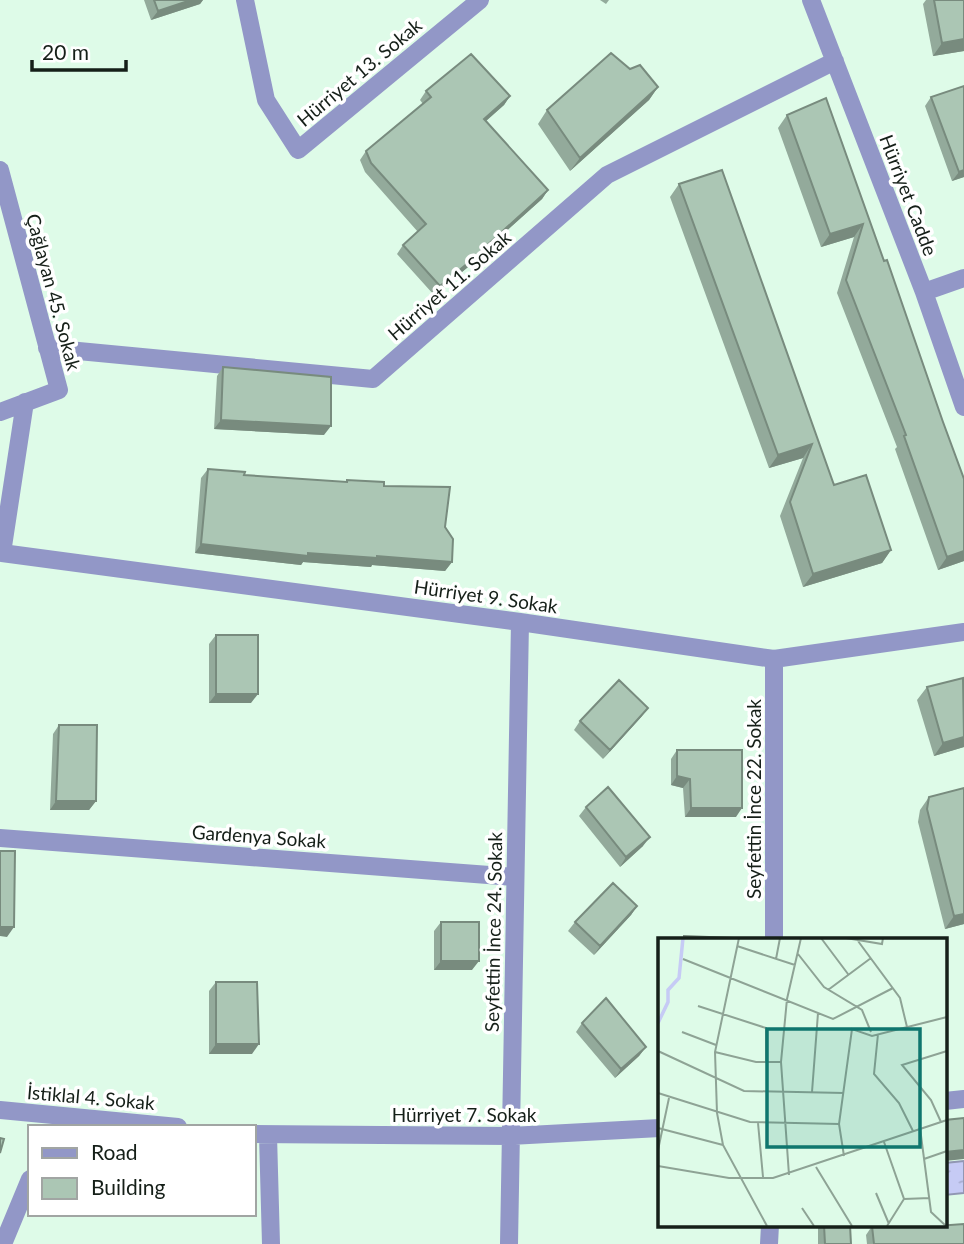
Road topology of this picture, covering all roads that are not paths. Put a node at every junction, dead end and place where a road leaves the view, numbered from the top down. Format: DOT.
graph roads {
  1 [pos="245,0"];
  2 [pos="480,0"];
  3 [pos="811,0"];
  4 [pos="835,61"];
  5 [pos="0,170"];
  6 [pos="964,278"];
  7 [pos="924,292"];
  8 [pos="47,348"];
  9 [pos="25,401"];
  10 [pos="964,407"];
  11 [pos="0,412"];
  12 [pos="2,553"];
  13 [pos="520,622"];
  14 [pos="964,632"];
  15 [pos="774,659"];
  16 [pos="0,838"];
  17 [pos="515,877"];
  18 [pos="774,938"];
  19 [pos="964,1099"];
  20 [pos="946,1101"];
  21 [pos="0,1110"];
  22 [pos="54,1121"];
  23 [pos="137,1125"];
  24 [pos="658,1129"];
  25 [pos="261,1135"];
  26 [pos="510,1136"];
  27 [pos="28,1184"];
  28 [pos="770,1226"];
  29 [pos="3,1244"];
  30 [pos="271,1244"];
  31 [pos="509,1244"];
  32 [pos="769,1244"];
  1 -- 2 [label="street, Hürriyet 13. Sokak"];
  3 -- 4 [label="street, Hürriyet Cadde"];
  4 -- 7 [label="street, Hürriyet Cadde"];
  4 -- 8 [label="street, Hürriyet 11. Sokak"];
  5 -- 8 [label="street, Çağlayan 45. Sokak"];
  6 -- 7 [label="street"];
  7 -- 10 [label="street, Hürriyet Cadde"];
  8 -- 9 [label="street, Çağlayan 45. Sokak"];
  9 -- 11 [label="street"];
  9 -- 12 [label="street"];
  12 -- 13 [label="street, Hürriyet 9. Sokak"];
  13 -- 15 [label="street, Hürriyet 9. Sokak"];
  13 -- 17 [label="street, Seyfettin İnce 24. Sokak"];
  14 -- 15 [label="street, Hürriyet 9. Sokak"];
  15 -- 18 [label="street, Seyfettin İnce 22. Sokak"];
  16 -- 17 [label="street, Gardenya Sokak"];
  17 -- 26 [label="street, Seyfettin İnce 24. Sokak"];
  19 -- 20 [label="street"];
  21 -- 22 [label="street, İstiklal 4. Sokak"];
  22 -- 23 [label="street, İstiklal 4. Sokak"];
  24 -- 26 [label="street, Hürriyet 7. Sokak"];
  25 -- 26 [label="street, Hürriyet 7. Sokak"];
  25 -- 30 [label="street"];
  26 -- 31 [label="street, Seyfettin İnce 24. Sokak"];
  27 -- 29 [label="street"];
  28 -- 32 [label="street"];
}
